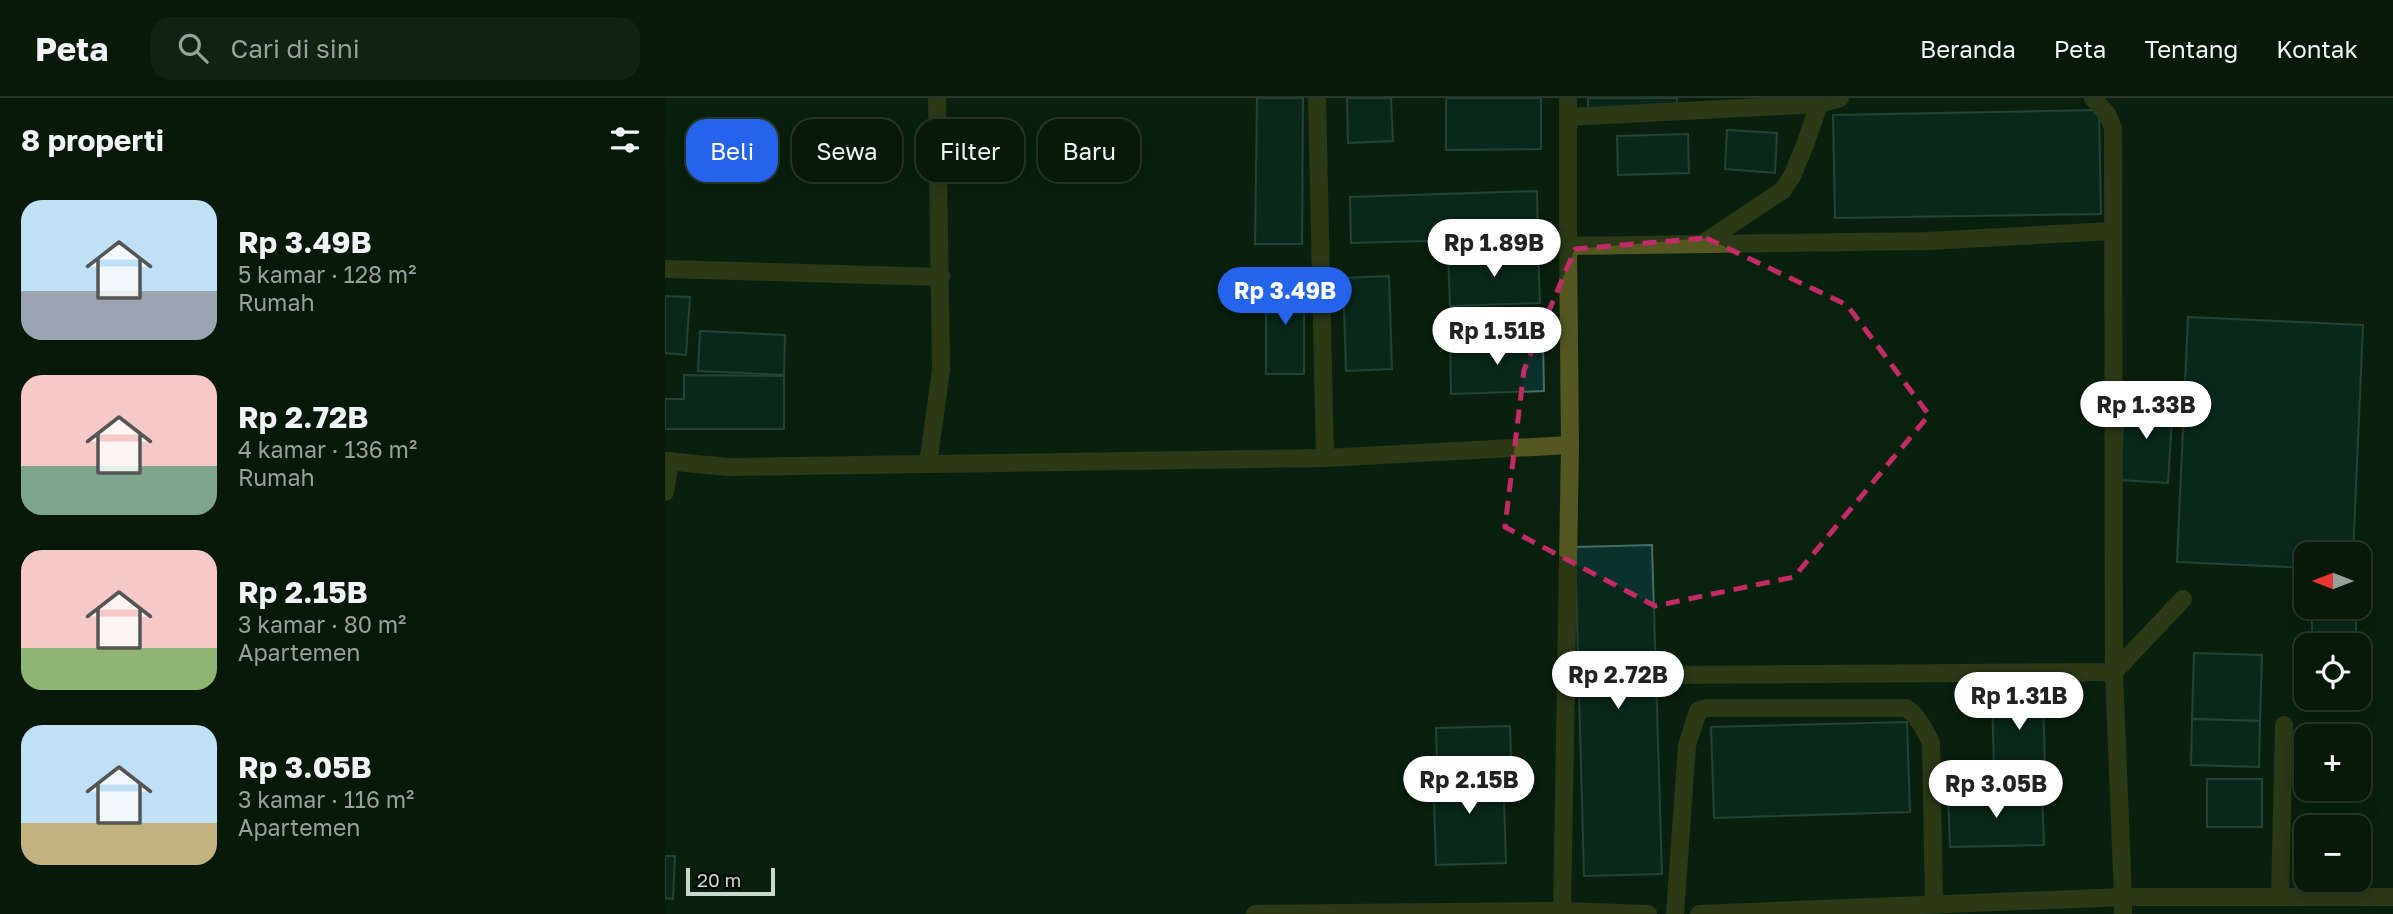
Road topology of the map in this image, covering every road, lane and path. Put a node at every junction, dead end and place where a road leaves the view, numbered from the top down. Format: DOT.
graph roads {
  1 [pos="937,98"];
  2 [pos="1317,98"];
  3 [pos="1568,98"];
  4 [pos="1840,98"];
  5 [pos="2093,98"];
  6 [pos="1820,101"];
  7 [pos="1568,117"];
  8 [pos="2112,231"];
  9 [pos="1702,244"];
  10 [pos="1568,246"];
  11 [pos="665,269"];
  12 [pos="941,277"];
  13 [pos="1570,445"];
  14 [pos="1325,458"];
  15 [pos="667,461"];
  16 [pos="928,464"];
  17 [pos="665,492"];
  18 [pos="2183,599"];
  19 [pos="2115,672"];
  20 [pos="1664,675"];
  21 [pos="2284,725"];
  22 [pos="2280,896"];
  23 [pos="2393,897"];
  24 [pos="1934,904"];
  25 [pos="2123,905"];
  26 [pos="1562,912"];
  27 [pos="1255,914"];
  28 [pos="1648,914"];
  29 [pos="1675,914"];
  30 [pos="1699,914"];
  1 -- 12 [label="street"];
  2 -- 14 [label="street"];
  3 -- 7 [label="street"];
  4 -- 6 [label="street"];
  5 -- 8 [label="street"];
  6 -- 7 [label="street"];
  6 -- 9 [label="street"];
  7 -- 10 [label="street"];
  8 -- 9 [label="street"];
  8 -- 19 [label="street"];
  9 -- 10 [label="street"];
  10 -- 13 [label="street"];
  11 -- 12 [label="street"];
  12 -- 16 [label="street"];
  13 -- 14 [label="street"];
  13 -- 26 [label="street"];
  14 -- 16 [label="street"];
  15 -- 16 [label="street"];
  15 -- 17 [label="street"];
  18 -- 19 [label="street"];
  19 -- 20 [label="street"];
  19 -- 25 [label="street"];
  21 -- 22 [label="street"];
  22 -- 23 [label="street"];
  22 -- 25 [label="street"];
  24 -- 25 [label="street"];
  24 -- 29 [label="street"];
  24 -- 30 [label="street"];
  26 -- 27 [label="street"];
  26 -- 28 [label="street"];
}
